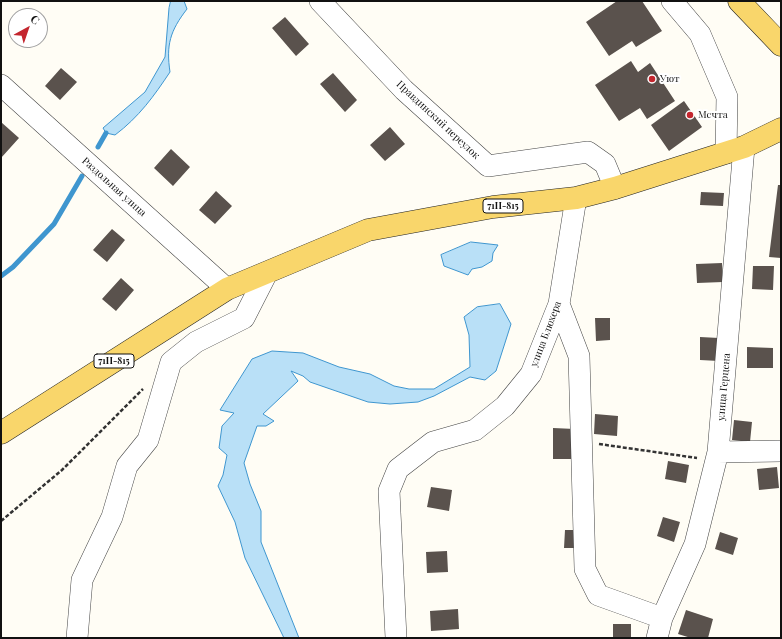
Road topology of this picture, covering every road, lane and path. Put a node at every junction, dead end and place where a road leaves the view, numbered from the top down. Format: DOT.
graph roads {
  1 [pos="320,1"];
  2 [pos="672,1"];
  3 [pos="740,1"];
  4 [pos="781,45"];
  5 [pos="1,85"];
  6 [pos="781,129"];
  7 [pos="735,150"];
  8 [pos="615,188"];
  9 [pos="576,198"];
  10 [pos="267,273"];
  11 [pos="227,290"];
  12 [pos="559,304"];
  13 [pos="148,384"];
  14 [pos="1,433"];
  15 [pos="581,442"];
  16 [pos="781,451"];
  17 [pos="717,456"];
  18 [pos="1,521"];
  19 [pos="662,618"];
  20 [pos="77,638"];
  21 [pos="396,638"];
  22 [pos="657,638"];
  1 -- 8 [label="street, Правдинский переулок"];
  2 -- 7 [label="street, улица Герцена"];
  3 -- 4 [label="main road"];
  5 -- 11 [label="street, Раздольная улица"];
  6 -- 7 [label="main road, 71Н-815"];
  7 -- 8 [label="main road, 71Н-815"];
  7 -- 17 [label="street, улица Герцена"];
  8 -- 9 [label="main road, 71Н-815"];
  9 -- 10 [label="main road, 71Н-815"];
  9 -- 12 [label="street, улица Блюхера"];
  10 -- 11 [label="main road, 71Н-815"];
  10 -- 20 [label="street"];
  11 -- 14 [label="main road, 71Н-815"];
  12 -- 15 [label="street"];
  12 -- 21 [label="street, улица Блюхера"];
  13 -- 18 [label="path"];
  15 -- 17 [label="path"];
  15 -- 19 [label="street"];
  16 -- 17 [label="street"];
  17 -- 19 [label="street, улица Герцена"];
  19 -- 22 [label="street, улица Герцена"];
}
